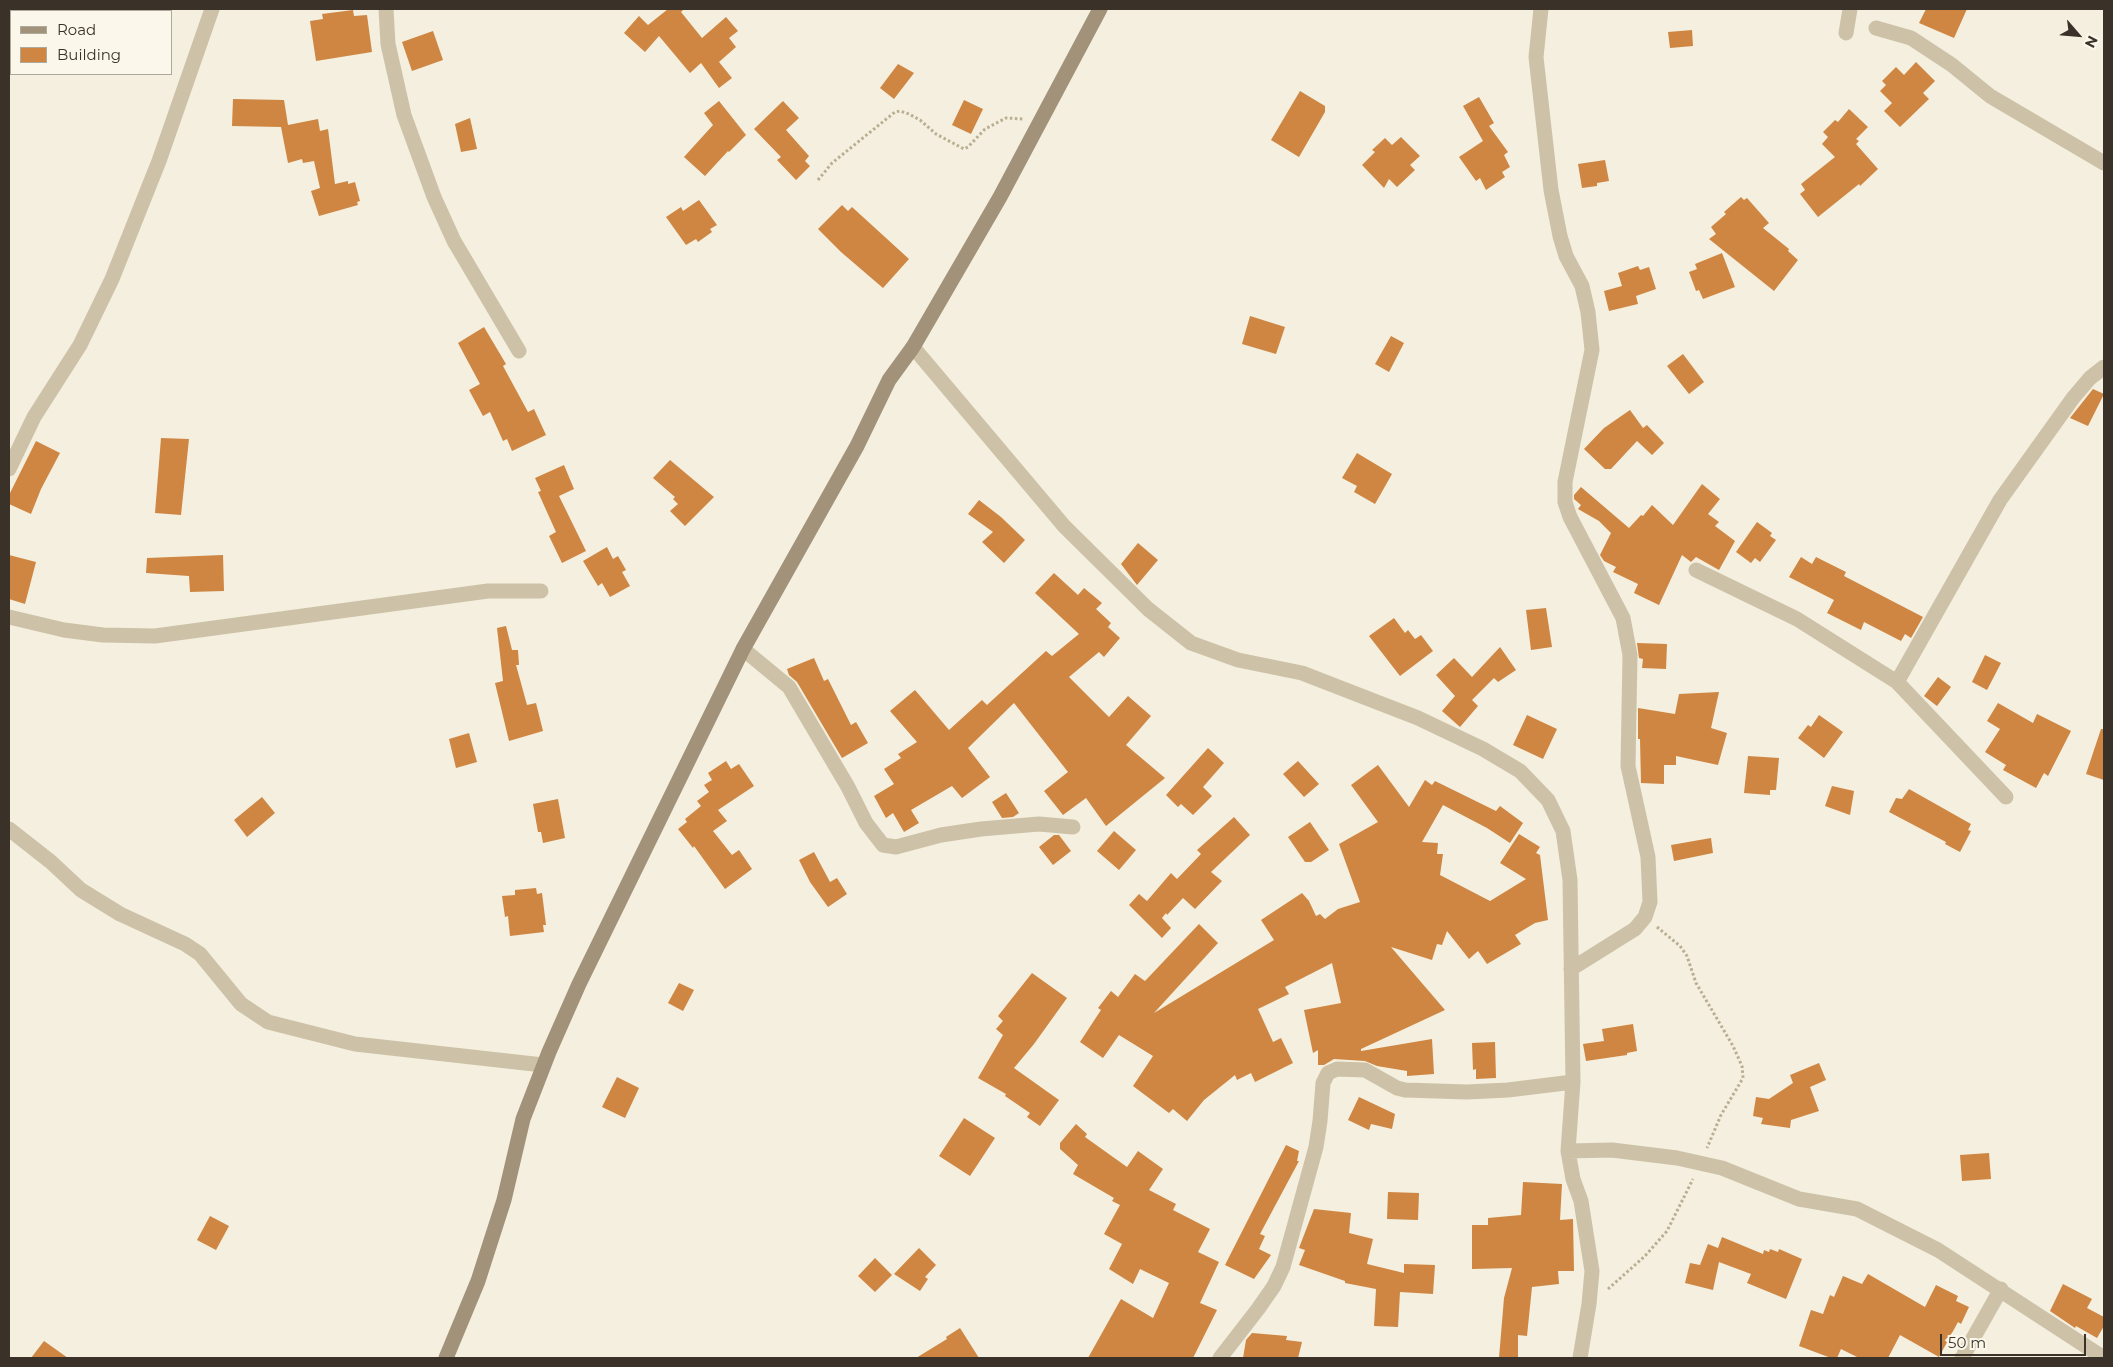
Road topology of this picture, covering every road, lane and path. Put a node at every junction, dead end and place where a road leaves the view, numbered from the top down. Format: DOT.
graph roads {
  1 [pos="212,9"];
  2 [pos="386,9"];
  3 [pos="1100,9"];
  4 [pos="1541,9"];
  5 [pos="1850,9"];
  6 [pos="1876,28"];
  7 [pos="1846,33"];
  8 [pos="1038,126"];
  9 [pos="2104,163"];
  10 [pos="818,180"];
  11 [pos="913,347"];
  12 [pos="519,351"];
  13 [pos="2104,366"];
  14 [pos="9,469"];
  15 [pos="1696,570"];
  16 [pos="541,591"];
  17 [pos="9,617"];
  18 [pos="743,649"];
  19 [pos="1897,682"];
  20 [pos="2006,796"];
  21 [pos="1073,827"];
  22 [pos="9,829"];
  23 [pos="1645,917"];
  24 [pos="1571,969"];
  25 [pos="543,1065"];
  26 [pos="1573,1082"];
  27 [pos="1568,1151"];
  28 [pos="1700,1164"];
  29 [pos="2001,1289"];
  30 [pos="1589,1304"];
  31 [pos="446,1358"];
  32 [pos="1220,1358"];
  33 [pos="1580,1358"];
  34 [pos="1962,1358"];
  35 [pos="2104,1358"];
  1 -- 14 [label="street"];
  2 -- 12 [label="street"];
  3 -- 8 [label="street"];
  4 -- 23 [label="street"];
  5 -- 7 [label="street"];
  6 -- 9 [label="street"];
  8 -- 10 [label="path"];
  8 -- 11 [label="street"];
  11 -- 18 [label="street"];
  11 -- 24 [label="street"];
  13 -- 19 [label="street"];
  15 -- 19 [label="street"];
  16 -- 17 [label="street"];
  18 -- 21 [label="street"];
  18 -- 25 [label="street"];
  19 -- 20 [label="street"];
  22 -- 25 [label="street"];
  23 -- 24 [label="street"];
  23 -- 28 [label="path"];
  24 -- 26 [label="street"];
  25 -- 31 [label="street"];
  26 -- 27 [label="street"];
  26 -- 32 [label="street"];
  27 -- 28 [label="street"];
  27 -- 30 [label="street"];
  28 -- 29 [label="street"];
  28 -- 30 [label="path"];
  29 -- 34 [label="street"];
  29 -- 35 [label="street"];
  30 -- 33 [label="street"];
}
